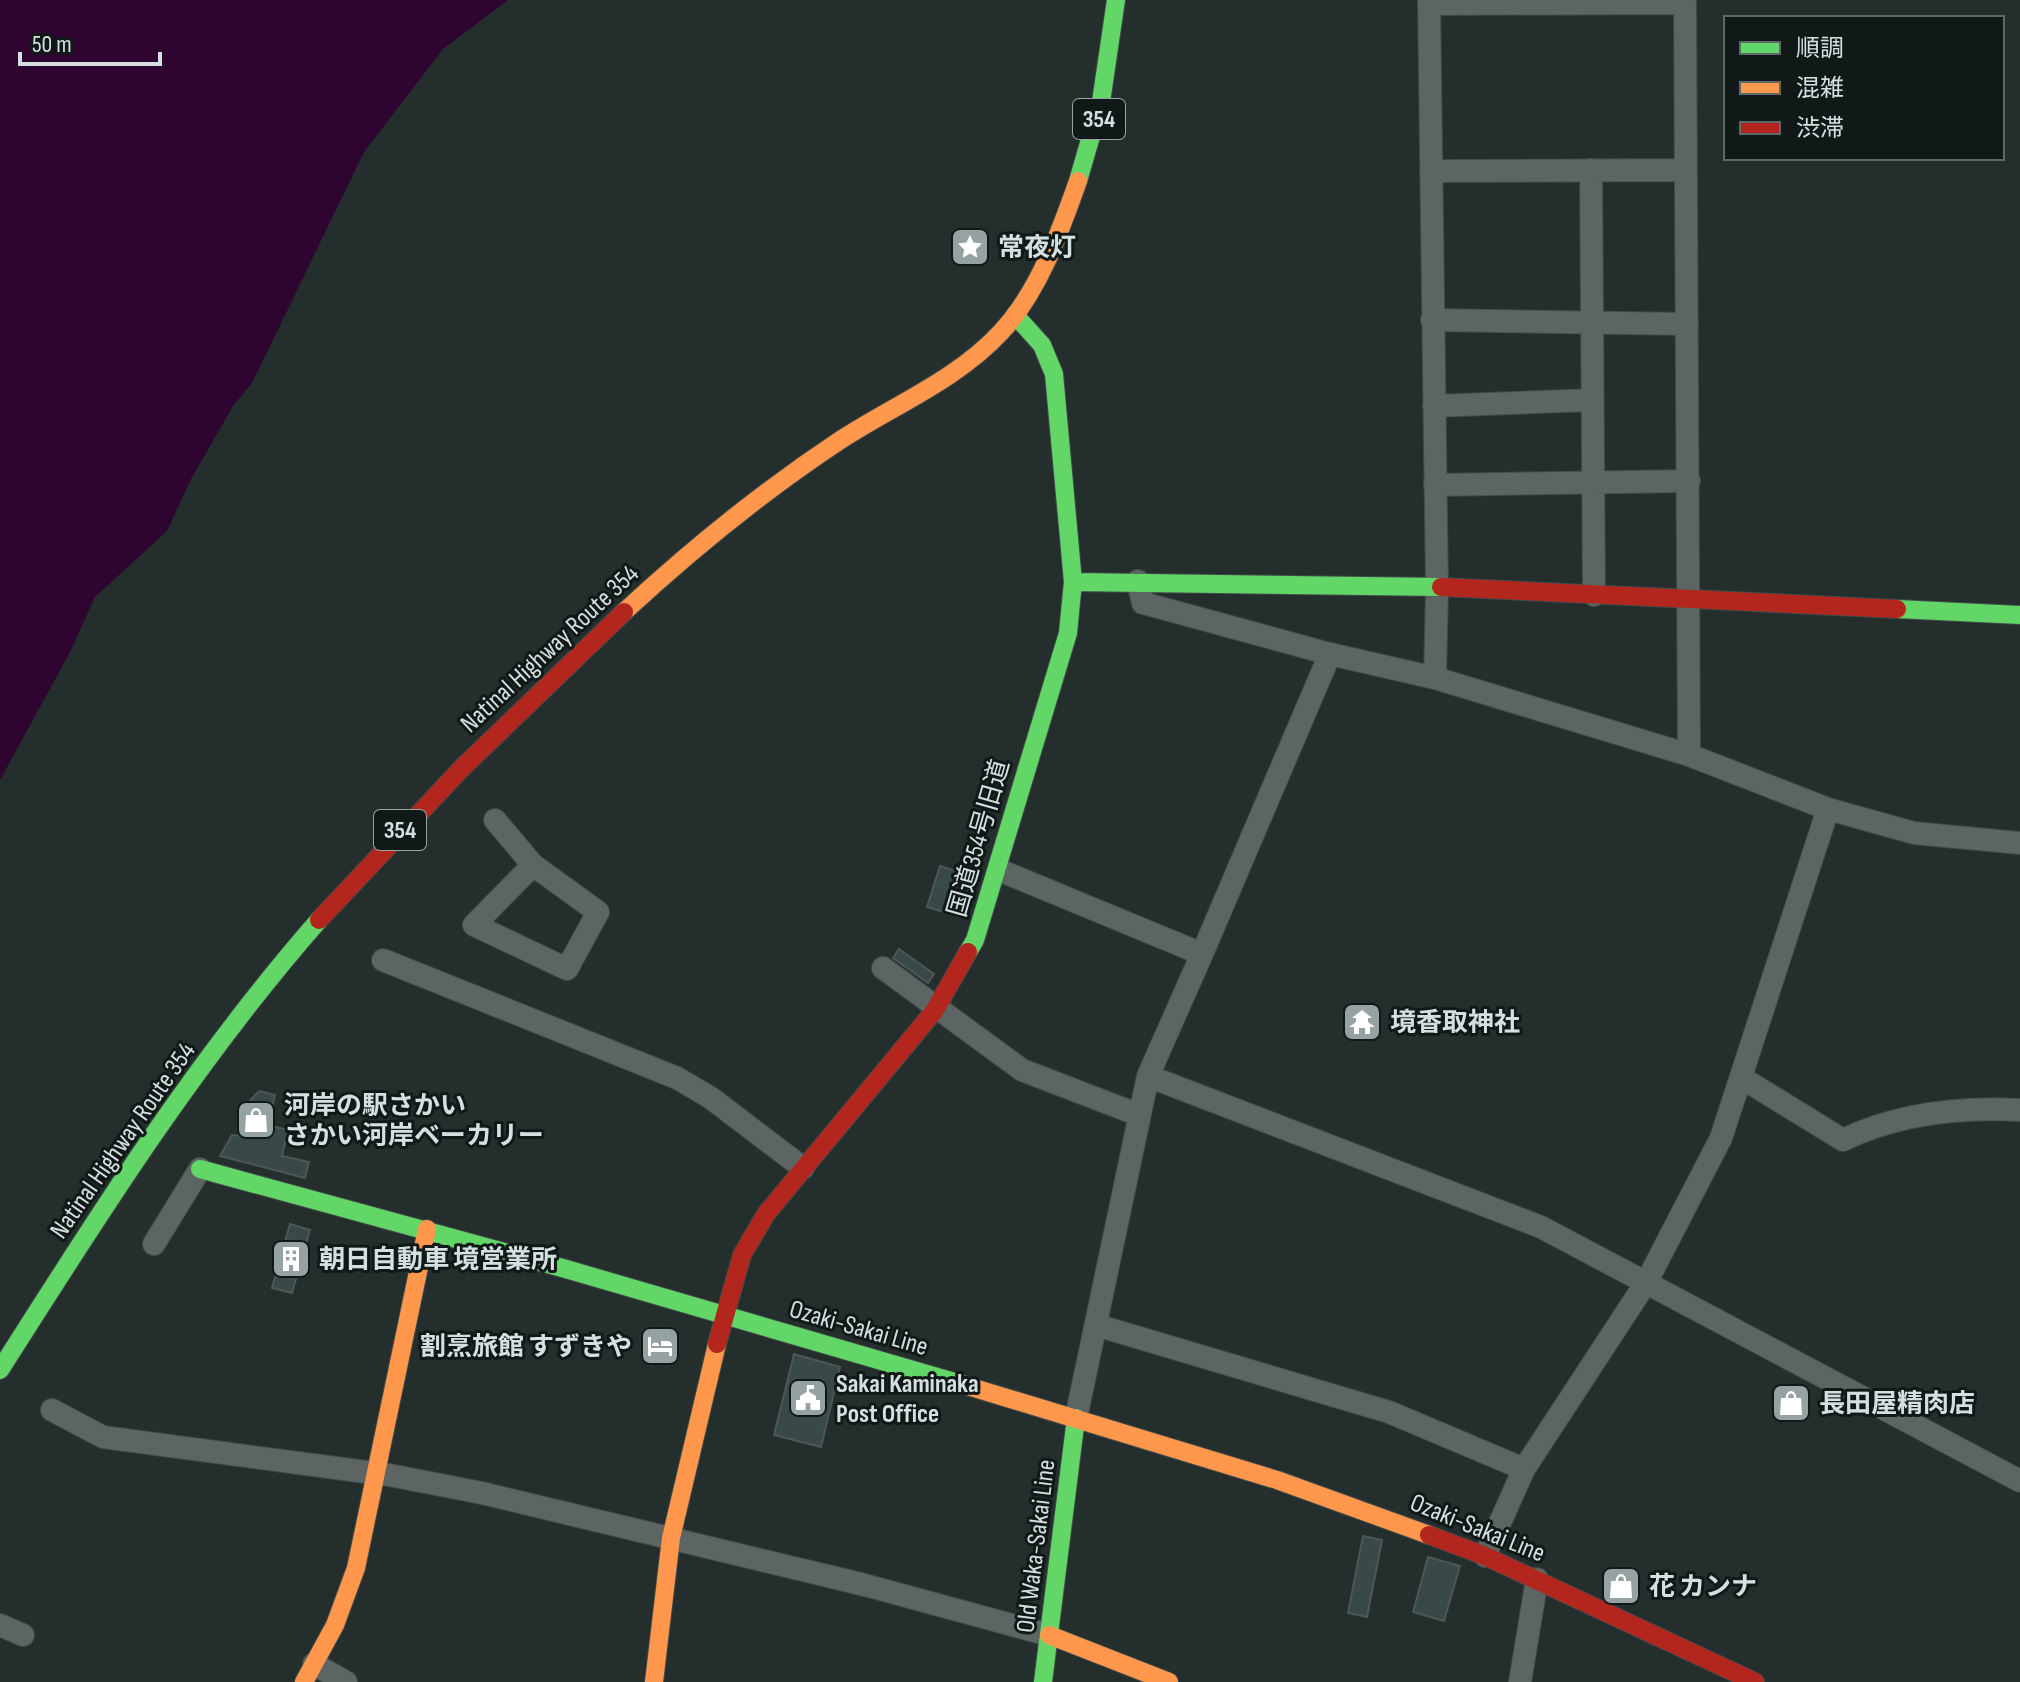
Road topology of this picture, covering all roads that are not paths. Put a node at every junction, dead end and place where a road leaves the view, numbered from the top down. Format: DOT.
graph roads {
  1 [pos="1116,0"];
  2 [pos="1429,2"];
  3 [pos="1591,170"];
  4 [pos="1686,170"];
  5 [pos="1431,171"];
  6 [pos="1015,315"];
  7 [pos="1432,320"];
  8 [pos="1591,322"];
  9 [pos="1687,324"];
  10 [pos="1592,400"];
  11 [pos="1434,406"];
  12 [pos="1689,481"];
  13 [pos="1593,483"];
  14 [pos="1435,485"];
  15 [pos="1138,581"];
  16 [pos="1073,582"];
  17 [pos="1437,589"];
  18 [pos="1594,595"];
  19 [pos="1689,599"];
  20 [pos="2020,615"];
  21 [pos="1330,654"];
  22 [pos="1435,678"];
  23 [pos="1689,755"];
  24 [pos="1828,809"];
  25 [pos="495,820"];
  26 [pos="2020,843"];
  27 [pos="533,865"];
  28 [pos="999,870"];
  29 [pos="1202,954"];
  30 [pos="383,960"];
  31 [pos="883,968"];
  32 [pos="935,1010"];
  33 [pos="1148,1076"];
  34 [pos="1742,1078"];
  35 [pos="2020,1110"];
  36 [pos="1139,1115"];
  37 [pos="803,1168"];
  38 [pos="200,1169"];
  39 [pos="427,1229"];
  40 [pos="154,1244"];
  41 [pos="1647,1281"];
  42 [pos="724,1315"];
  43 [pos="1096,1325"];
  44 [pos="0,1370"];
  45 [pos="52,1410"];
  46 [pos="1076,1418"];
  47 [pos="1524,1469"];
  48 [pos="376,1474"];
  49 [pos="2020,1481"];
  50 [pos="671,1538"];
  51 [pos="1485,1556"];
  52 [pos="1537,1579"];
  53 [pos="0,1625"];
  54 [pos="23,1635"];
  55 [pos="1049,1635"];
  56 [pos="309,1673"];
  57 [pos="1743,1679"];
  58 [pos="346,1682"];
  59 [pos="654,1682"];
  60 [pos="1043,1682"];
  61 [pos="1169,1682"];
  62 [pos="1520,1682"];
  1 -- 6 [label="main road, Natinal Highway Route 354 / 354"];
  2 -- 4 [label="street"];
  2 -- 5 [label="street"];
  3 -- 4 [label="street"];
  3 -- 5 [label="street"];
  3 -- 8 [label="street"];
  4 -- 9 [label="street"];
  5 -- 7 [label="street"];
  6 -- 16 [label="main road, 国道354号旧道"];
  6 -- 44 [label="main road, Natinal Highway Route 354 / 354"];
  7 -- 8 [label="street"];
  7 -- 11 [label="street"];
  8 -- 9 [label="street"];
  8 -- 10 [label="street"];
  9 -- 12 [label="street"];
  10 -- 11 [label="street"];
  10 -- 13 [label="street"];
  11 -- 14 [label="street"];
  12 -- 13 [label="street"];
  12 -- 19 [label="street"];
  13 -- 14 [label="street"];
  13 -- 18 [label="street"];
  14 -- 17 [label="street"];
  15 -- 16 [label="main road"];
  15 -- 17 [label="main road"];
  15 -- 21 [label="street"];
  16 -- 28 [label="main road, 国道354号旧道"];
  17 -- 18 [label="main road"];
  17 -- 22 [label="street"];
  18 -- 19 [label="main road"];
  19 -- 20 [label="main road"];
  19 -- 23 [label="street"];
  21 -- 22 [label="street"];
  21 -- 29 [label="street"];
  22 -- 23 [label="street"];
  23 -- 24 [label="street"];
  24 -- 26 [label="street"];
  24 -- 34 [label="street"];
  25 -- 27 [label="street"];
  27 -- 27 [label="street"];
  28 -- 29 [label="street"];
  28 -- 32 [label="main road, 国道354号旧道"];
  29 -- 33 [label="street"];
  30 -- 37 [label="street"];
  31 -- 32 [label="street"];
  32 -- 36 [label="street"];
  32 -- 37 [label="main road, 国道354号旧道"];
  33 -- 36 [label="street"];
  33 -- 41 [label="street"];
  34 -- 35 [label="street"];
  34 -- 41 [label="street"];
  36 -- 43 [label="street"];
  37 -- 42 [label="main road, 国道354号旧道"];
  38 -- 39 [label="main road, Ozaki-Sakai Line"];
  38 -- 40 [label="street"];
  39 -- 42 [label="main road, Ozaki-Sakai Line"];
  39 -- 48 [label="main road"];
  41 -- 47 [label="street"];
  41 -- 49 [label="street"];
  42 -- 46 [label="main road, Ozaki-Sakai Line"];
  42 -- 50 [label="main road, 国道354号旧道"];
  43 -- 46 [label="street"];
  43 -- 47 [label="street"];
  45 -- 48 [label="street"];
  46 -- 51 [label="main road, Ozaki-Sakai Line"];
  46 -- 55 [label="main road, Old Waka-Sakai Line"];
  47 -- 51 [label="street"];
  48 -- 50 [label="street"];
  48 -- 56 [label="main road"];
  50 -- 55 [label="street"];
  50 -- 59 [label="main road, 国道354号旧道"];
  51 -- 52 [label="main road, Ozaki-Sakai Line"];
  52 -- 57 [label="main road, Ozaki-Sakai Line"];
  52 -- 62 [label="street"];
  53 -- 54 [label="street"];
  55 -- 60 [label="main road, Old Waka-Sakai Line"];
  55 -- 61 [label="main road"];
  56 -- 58 [label="street"];
}
